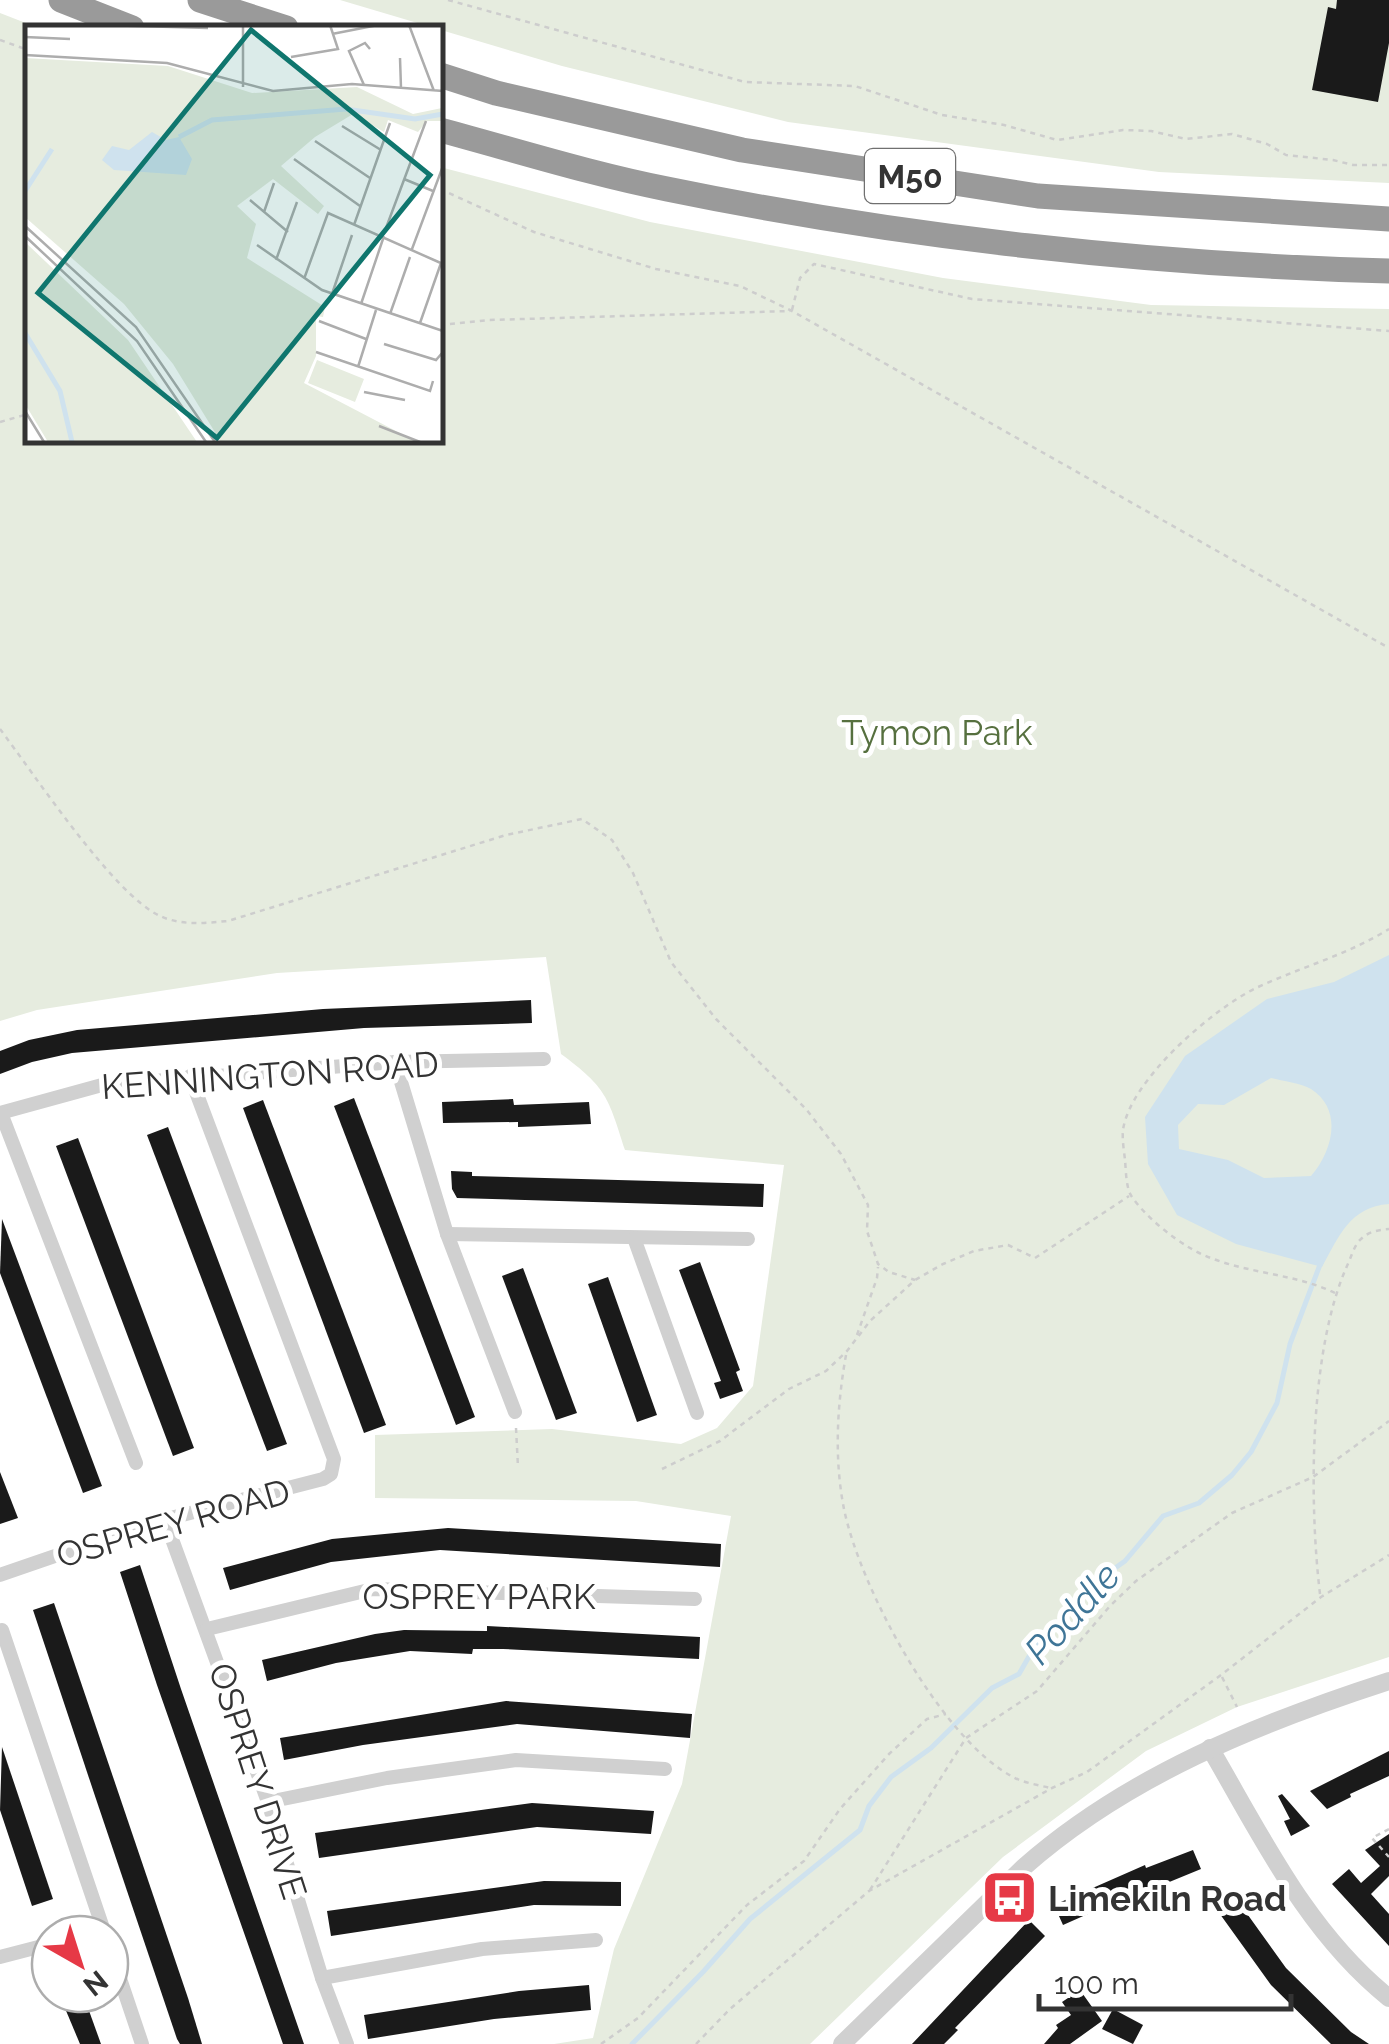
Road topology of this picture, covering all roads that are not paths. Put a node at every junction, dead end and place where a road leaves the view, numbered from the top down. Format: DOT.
graph roads {
  1 [pos="61,0"];
  2 [pos="200,0"];
  3 [pos="124,25"];
  4 [pos="277,25"];
  5 [pos="442,76"];
  6 [pos="442,131"];
  7 [pos="1389,219"];
  8 [pos="1389,271"];
  9 [pos="544,1059"];
  10 [pos="395,1062"];
  11 [pos="190,1076"];
  12 [pos="1,1113"];
  13 [pos="447,1234"];
  14 [pos="634,1238"];
  15 [pos="748,1239"];
  16 [pos="697,1413"];
  17 [pos="515,1419"];
  18 [pos="136,1462"];
  19 [pos="164,1520"];
  20 [pos="0,1576"];
  21 [pos="695,1599"];
  22 [pos="207,1629"];
  23 [pos="2,1630"];
  24 [pos="1389,1681"];
  25 [pos="1210,1748"];
  26 [pos="664,1768"];
  27 [pos="268,1802"];
  28 [pos="93,1914"];
  29 [pos="596,1940"];
  30 [pos="30,1949"];
  31 [pos="0,1957"];
  32 [pos="322,1978"];
  33 [pos="1389,1998"];
  34 [pos="130,2009"];
  35 [pos="142,2044"];
  36 [pos="347,2044"];
  37 [pos="842,2044"];
  1 -- 3 [label="highway"];
  2 -- 4 [label="highway"];
  5 -- 7 [label="highway, M50"];
  6 -- 8 [label="highway, M50"];
  9 -- 10 [label="street, KENNINGTON ROAD"];
  10 -- 11 [label="street, KENNINGTON ROAD"];
  10 -- 13 [label="street"];
  11 -- 12 [label="street, KENNINGTON ROAD"];
  11 -- 19 [label="street, OSPREY ROAD"];
  12 -- 18 [label="street"];
  13 -- 14 [label="street"];
  13 -- 17 [label="street"];
  14 -- 15 [label="street"];
  14 -- 16 [label="street"];
  19 -- 20 [label="street, OSPREY ROAD"];
  19 -- 22 [label="street, OSPREY DRIVE"];
  21 -- 22 [label="street, OSPREY PARK"];
  22 -- 27 [label="street, OSPREY DRIVE"];
  23 -- 28 [label="street"];
  24 -- 25 [label="street"];
  25 -- 33 [label="street"];
  25 -- 37 [label="street"];
  26 -- 27 [label="street"];
  27 -- 32 [label="street, OSPREY DRIVE"];
  29 -- 32 [label="street"];
  30 -- 31 [label="street"];
  32 -- 36 [label="street, OSPREY DRIVE"];
  34 -- 35 [label="street"];
}
